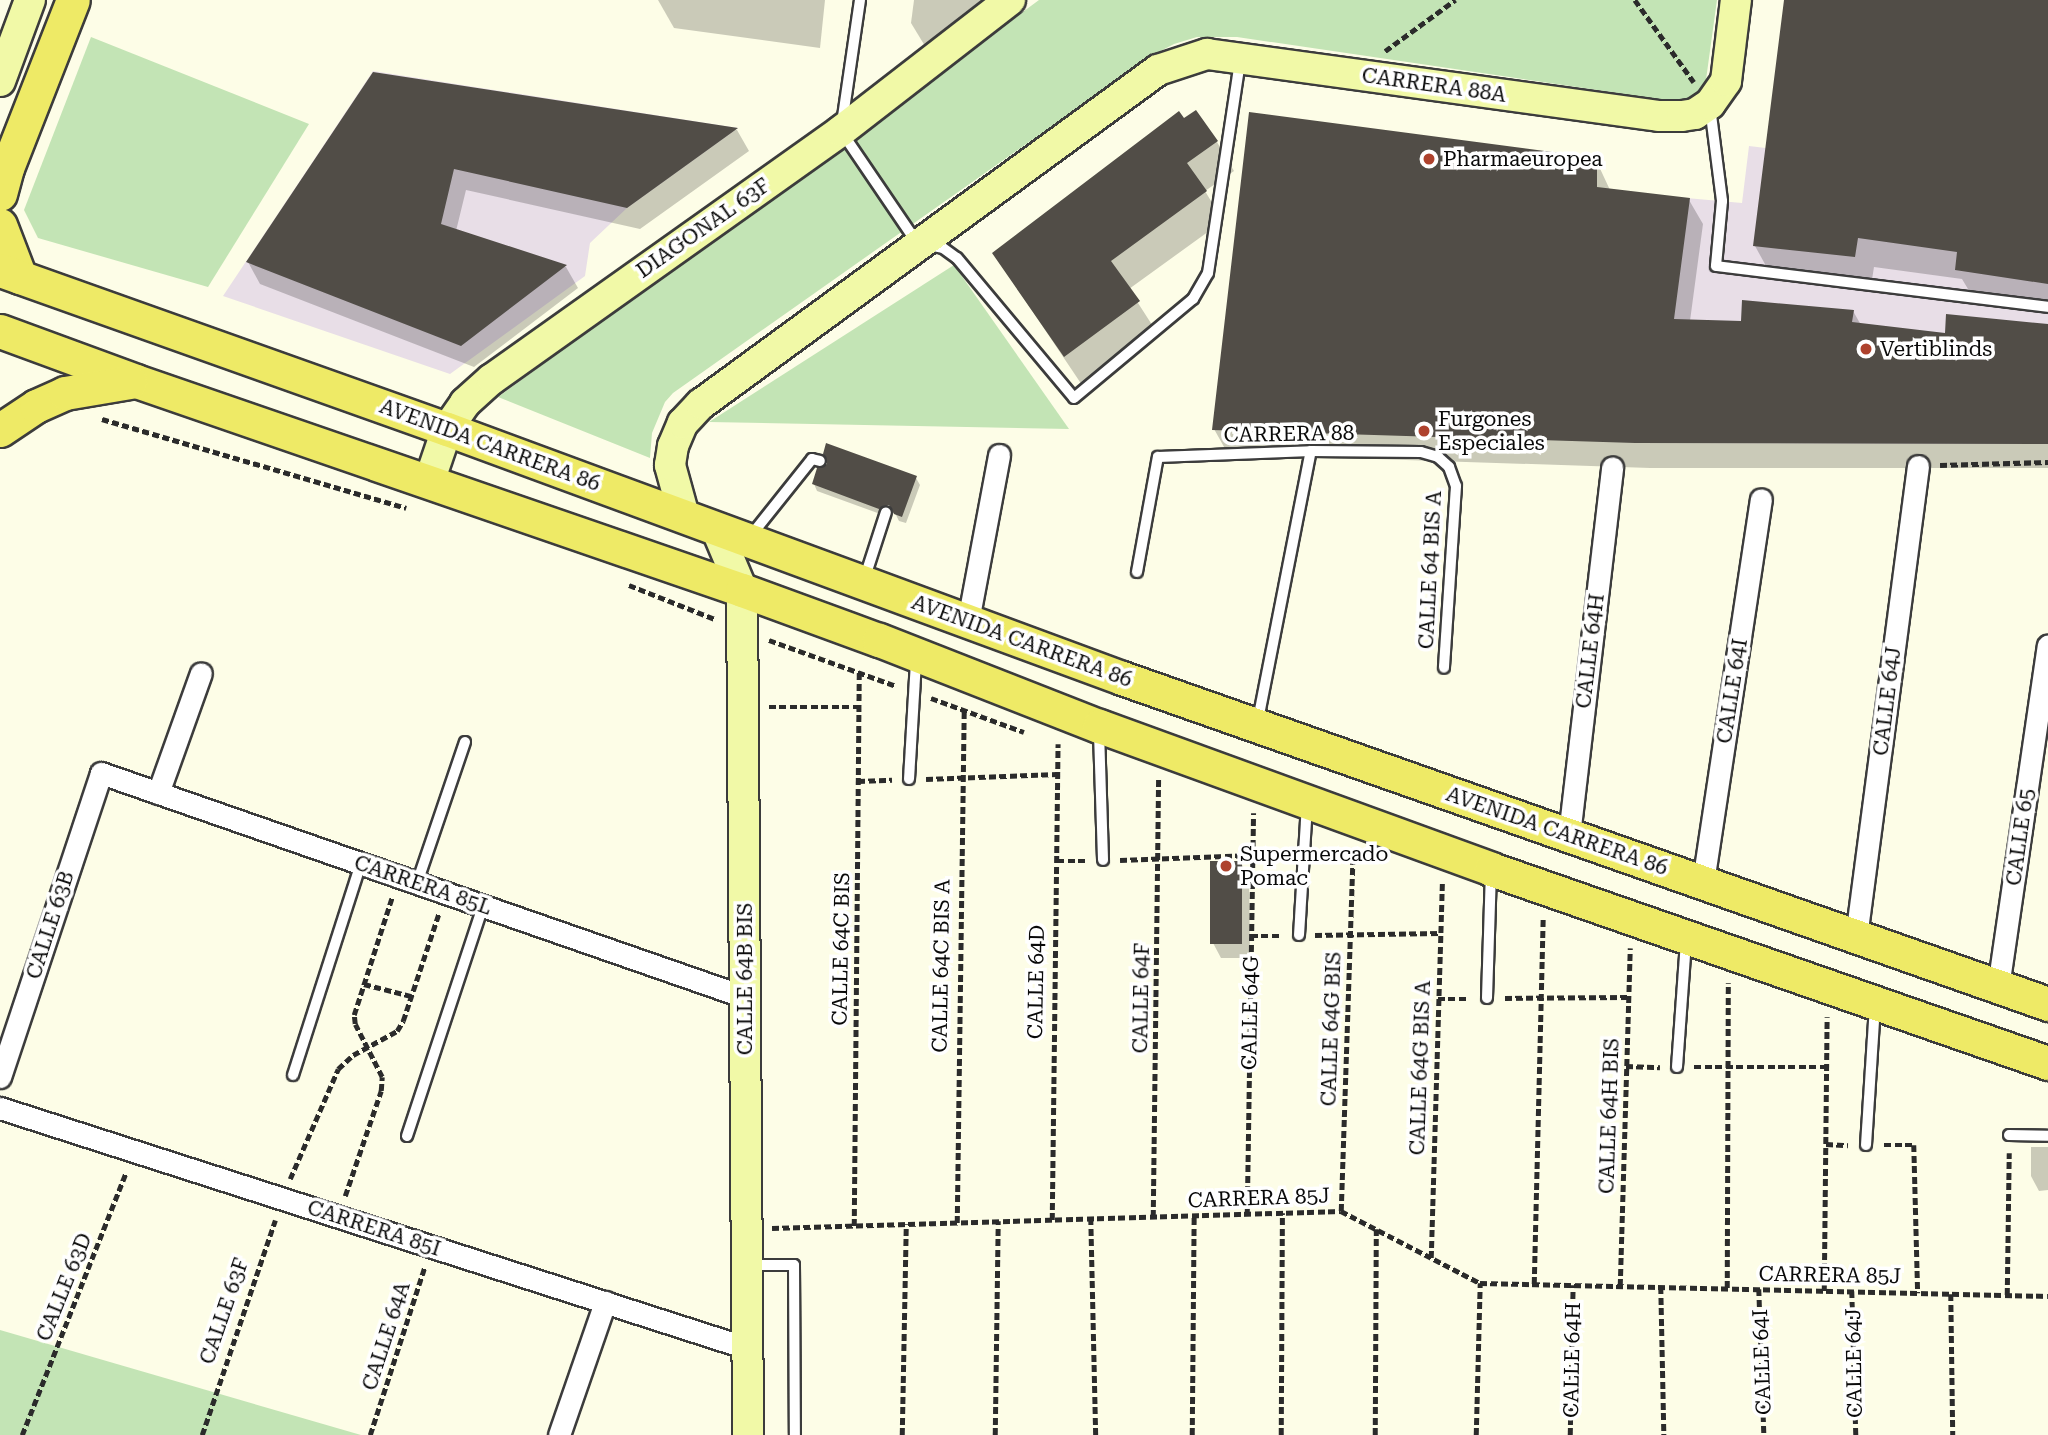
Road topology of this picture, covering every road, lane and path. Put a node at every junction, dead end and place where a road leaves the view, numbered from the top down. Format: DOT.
graph roads {
  1 [pos="30,0"];
  2 [pos="73,0"];
  3 [pos="860,0"];
  4 [pos="1010,0"];
  5 [pos="1455,0"];
  6 [pos="1636,0"];
  7 [pos="1736,0"];
  8 [pos="1241,58"];
  9 [pos="1353,74"];
  10 [pos="0,81"];
  11 [pos="1710,104"];
  12 [pos="841,131"];
  13 [pos="0,194"];
  14 [pos="0,225"];
  15 [pos="917,243"];
  16 [pos="10,273"];
  17 [pos="2048,307"];
  18 [pos="0,331"];
  19 [pos="136,381"];
  20 [pos="92,418"];
  21 [pos="447,429"];
  22 [pos="0,430"];
  23 [pos="1311,451"];
  24 [pos="1421,452"];
  25 [pos="999,456"];
  26 [pos="820,461"];
  27 [pos="2048,462"];
  28 [pos="1918,466"];
  29 [pos="1612,468"];
  30 [pos="429,482"];
  31 [pos="1761,499"];
  32 [pos="411,510"];
  33 [pos="886,512"];
  34 [pos="684,516"];
  35 [pos="716,528"];
  36 [pos="748,540"];
  37 [pos="1137,572"];
  38 [pos="619,582"];
  39 [pos="863,582"];
  40 [pos="742,590"];
  41 [pos="968,621"];
  42 [pos="742,629"];
  43 [pos="2048,646"];
  44 [pos="787,647"];
  45 [pos="916,654"];
  46 [pos="1444,668"];
  47 [pos="201,673"];
  48 [pos="859,673"];
  49 [pos="743,706"];
  50 [pos="859,707"];
  51 [pos="964,710"];
  52 [pos="1099,726"];
  53 [pos="1256,726"];
  54 [pos="465,742"];
  55 [pos="1058,744"];
  56 [pos="101,772"];
  57 [pos="1058,774"];
  58 [pos="963,777"];
  59 [pos="909,779"];
  60 [pos="1158,779"];
  61 [pos="858,781"];
  62 [pos="158,793"];
  63 [pos="1307,802"];
  64 [pos="1253,812"];
  65 [pos="1569,835"];
  66 [pos="1353,848"];
  67 [pos="1252,855"];
  68 [pos="1158,858"];
  69 [pos="1103,860"];
  70 [pos="1056,861"];
  71 [pos="361,863"];
  72 [pos="1491,869"];
  73 [pos="408,879"];
  74 [pos="1442,880"];
  75 [pos="1703,882"];
  76 [pos="446,893"];
  77 [pos="483,906"];
  78 [pos="1543,916"];
  79 [pos="1440,933"];
  80 [pos="1350,934"];
  81 [pos="1299,935"];
  82 [pos="1251,936"];
  83 [pos="1856,937"];
  84 [pos="1686,938"];
  85 [pos="1630,947"];
  86 [pos="1728,982"];
  87 [pos="364,984"];
  88 [pos="1998,986"];
  89 [pos="411,996"];
  90 [pos="745,997"];
  91 [pos="1628,997"];
  92 [pos="1487,998"];
  93 [pos="1542,998"];
  94 [pos="1438,999"];
  95 [pos="1875,1004"];
  96 [pos="2048,1004"];
  97 [pos="1827,1017"];
  98 [pos="368,1047"];
  99 [pos="2048,1063"];
  100 [pos="1626,1066"];
  101 [pos="1728,1066"];
  102 [pos="1677,1067"];
  103 [pos="1826,1067"];
  104 [pos="293,1075"];
  105 [pos="0,1077"];
  106 [pos="0,1108"];
  107 [pos="2009,1135"];
  108 [pos="407,1136"];
  109 [pos="2048,1136"];
  110 [pos="1866,1145"];
  111 [pos="1914,1145"];
  112 [pos="135,1151"];
  113 [pos="282,1199"];
  114 [pos="1341,1211"];
  115 [pos="1282,1213"];
  116 [pos="1247,1214"];
  117 [pos="338,1216"];
  118 [pos="1194,1216"];
  119 [pos="1153,1217"];
  120 [pos="1091,1219"];
  121 [pos="1052,1220"];
  122 [pos="998,1221"];
  123 [pos="957,1223"];
  124 [pos="906,1224"];
  125 [pos="854,1226"];
  126 [pos="747,1229"];
  127 [pos="1376,1229"];
  128 [pos="432,1246"];
  129 [pos="1431,1258"];
  130 [pos="747,1265"];
  131 [pos="1480,1283"];
  132 [pos="1534,1284"];
  133 [pos="1573,1285"];
  134 [pos="1620,1286"];
  135 [pos="1661,1287"];
  136 [pos="1727,1289"];
  137 [pos="1759,1289"];
  138 [pos="1824,1291"];
  139 [pos="1852,1291"];
  140 [pos="1918,1293"];
  141 [pos="1951,1294"];
  142 [pos="2007,1295"];
  143 [pos="2048,1296"];
  144 [pos="605,1302"];
  145 [pos="747,1348"];
  146 [pos="22,1435"];
  147 [pos="202,1435"];
  148 [pos="370,1435"];
  149 [pos="558,1435"];
  150 [pos="748,1435"];
  151 [pos="795,1435"];
  152 [pos="902,1435"];
  153 [pos="995,1435"];
  154 [pos="1096,1435"];
  155 [pos="1192,1435"];
  156 [pos="1281,1435"];
  157 [pos="1375,1435"];
  158 [pos="1476,1435"];
  159 [pos="1570,1435"];
  160 [pos="1664,1435"];
  161 [pos="1764,1435"];
  162 [pos="1856,1435"];
  163 [pos="1953,1435"];
  1 -- 10 [label="street"];
  2 -- 13 [label="main road"];
  3 -- 12 [label="lane"];
  4 -- 12 [label="street, DIAGONAL 63F"];
  5 -- 9 [label="path"];
  6 -- 11 [label="path"];
  7 -- 11 [label="street"];
  8 -- 9 [label="street, CARRERA 88A"];
  8 -- 15 [label="street, CARRERA 88A"];
  8 -- 15 [label="lane"];
  9 -- 11 [label="street, CARRERA 88A"];
  11 -- 17 [label="lane"];
  12 -- 15 [label="lane"];
  12 -- 21 [label="street, DIAGONAL 63F"];
  14 -- 16 [label="main road"];
  15 -- 34 [label="street"];
  16 -- 21 [label="main road, AVENIDA CARRERA 86"];
  18 -- 19 [label="main road"];
  19 -- 22 [label="main road"];
  19 -- 30 [label="main road"];
  20 -- 32 [label="path"];
  21 -- 30 [label="street, DIAGONAL 63F"];
  21 -- 34 [label="main road, AVENIDA CARRERA 86"];
  23 -- 24 [label="lane, CARRERA 88"];
  23 -- 37 [label="lane, CARRERA 88"];
  23 -- 53 [label="lane"];
  24 -- 46 [label="lane, CALLE 64 BIS A"];
  25 -- 41 [label="street"];
  26 -- 36 [label="lane"];
  27 -- 28 [label="path"];
  28 -- 83 [label="street, CALLE 64J"];
  29 -- 65 [label="street, CALLE 64H"];
  30 -- 40 [label="main road"];
  31 -- 75 [label="street, CALLE 64I"];
  33 -- 39 [label="lane"];
  34 -- 35 [label="main road, AVENIDA CARRERA 86"];
  35 -- 36 [label="main road, AVENIDA CARRERA 86"];
  35 -- 40 [label="street, CALLE 64B BIS"];
  36 -- 39 [label="main road, AVENIDA CARRERA 86"];
  38 -- 42 [label="path"];
  39 -- 41 [label="main road, AVENIDA CARRERA 86"];
  40 -- 42 [label="street, CALLE 64B BIS"];
  40 -- 45 [label="main road"];
  41 -- 53 [label="main road, AVENIDA CARRERA 86"];
  42 -- 44 [label="path"];
  42 -- 49 [label="street, CALLE 64B BIS"];
  43 -- 88 [label="street, CALLE 65"];
  45 -- 52 [label="main road"];
  45 -- 59 [label="lane"];
  47 -- 62 [label="street"];
  48 -- 50 [label="path, CALLE 64C BIS"];
  49 -- 50 [label="path"];
  49 -- 90 [label="street, CALLE 64B BIS"];
  50 -- 61 [label="path, CALLE 64C BIS"];
  51 -- 58 [label="path, CALLE 64C BIS A"];
  52 -- 63 [label="main road"];
  52 -- 69 [label="lane"];
  53 -- 65 [label="main road, AVENIDA CARRERA 86"];
  54 -- 73 [label="lane"];
  55 -- 57 [label="path, CALLE 64D"];
  56 -- 62 [label="street, CARRERA 85L"];
  56 -- 105 [label="street, CALLE 63B"];
  57 -- 58 [label="path"];
  57 -- 70 [label="path, CALLE 64D"];
  58 -- 59 [label="path"];
  58 -- 123 [label="path, CALLE 64C BIS A"];
  59 -- 61 [label="path"];
  60 -- 68 [label="path, CALLE 64F"];
  61 -- 125 [label="path, CALLE 64C BIS"];
  62 -- 71 [label="street, CARRERA 85L"];
  63 -- 72 [label="main road"];
  63 -- 81 [label="lane"];
  64 -- 67 [label="path, CALLE 64G"];
  65 -- 75 [label="main road, AVENIDA CARRERA 86"];
  66 -- 80 [label="path, CALLE 64G BIS"];
  67 -- 68 [label="path"];
  67 -- 82 [label="path, CALLE 64G"];
  68 -- 69 [label="path"];
  68 -- 119 [label="path, CALLE 64F"];
  69 -- 70 [label="path"];
  70 -- 121 [label="path, CALLE 64D"];
  71 -- 73 [label="street, CARRERA 85L"];
  71 -- 104 [label="lane"];
  72 -- 84 [label="main road"];
  72 -- 92 [label="lane"];
  73 -- 76 [label="street, CARRERA 85L"];
  73 -- 87 [label="path"];
  74 -- 79 [label="path, CALLE 64G BIS A"];
  75 -- 83 [label="main road, AVENIDA CARRERA 86"];
  76 -- 77 [label="street, CARRERA 85L"];
  76 -- 89 [label="path, CALLE 63F"];
  77 -- 90 [label="street, CARRERA 85L"];
  77 -- 108 [label="lane"];
  78 -- 93 [label="path"];
  79 -- 80 [label="path"];
  79 -- 94 [label="path, CALLE 64G BIS A"];
  80 -- 81 [label="path"];
  80 -- 114 [label="path, CALLE 64G BIS"];
  81 -- 82 [label="path"];
  82 -- 116 [label="path, CALLE 64G"];
  83 -- 88 [label="main road, AVENIDA CARRERA 86"];
  84 -- 95 [label="main road"];
  84 -- 102 [label="lane"];
  85 -- 91 [label="path, CALLE 64H BIS"];
  86 -- 101 [label="path, CALLE 64I"];
  87 -- 89 [label="path"];
  87 -- 98 [label="path"];
  88 -- 96 [label="main road, AVENIDA CARRERA 86"];
  89 -- 98 [label="path, CALLE 63F"];
  90 -- 126 [label="street, CALLE 64B BIS"];
  91 -- 93 [label="path"];
  91 -- 100 [label="path, CALLE 64H BIS"];
  92 -- 93 [label="path"];
  92 -- 94 [label="path"];
  93 -- 132 [label="path"];
  94 -- 129 [label="path, CALLE 64G BIS A"];
  95 -- 99 [label="main road"];
  95 -- 110 [label="lane"];
  97 -- 103 [label="path, CALLE 64J"];
  98 -- 113 [label="path, CALLE 63F"];
  98 -- 117 [label="path"];
  100 -- 102 [label="path"];
  100 -- 134 [label="path, CALLE 64H BIS"];
  101 -- 102 [label="path"];
  101 -- 103 [label="path"];
  101 -- 136 [label="path, CALLE 64I"];
  103 -- 138 [label="path, CALLE 64J"];
  106 -- 112 [label="street, CARRERA 85I"];
  107 -- 109 [label="lane"];
  107 -- 142 [label="path"];
  111 -- 140 [label="path"];
  112 -- 113 [label="street, CARRERA 85I"];
  112 -- 146 [label="path, CALLE 63D"];
  113 -- 117 [label="street, CARRERA 85I"];
  113 -- 147 [label="path, CALLE 63F"];
  114 -- 115 [label="path, CARRERA 85J"];
  114 -- 127 [label="path, CARRERA 85J"];
  115 -- 116 [label="path, CARRERA 85J"];
  115 -- 156 [label="path"];
  116 -- 118 [label="path, CARRERA 85J"];
  117 -- 128 [label="street, CARRERA 85I"];
  118 -- 119 [label="path, CARRERA 85J"];
  118 -- 155 [label="path"];
  119 -- 120 [label="path, CARRERA 85J"];
  120 -- 121 [label="path, CARRERA 85J"];
  120 -- 154 [label="path"];
  121 -- 122 [label="path, CARRERA 85J"];
  122 -- 123 [label="path, CARRERA 85J"];
  122 -- 153 [label="path"];
  123 -- 124 [label="path, CARRERA 85J"];
  124 -- 125 [label="path, CARRERA 85J"];
  124 -- 152 [label="path"];
  125 -- 126 [label="path, CARRERA 85J"];
  126 -- 130 [label="street, CALLE 64B BIS"];
  127 -- 129 [label="path, CARRERA 85J"];
  127 -- 157 [label="path"];
  128 -- 144 [label="street, CARRERA 85I"];
  128 -- 148 [label="path, CALLE 64A"];
  129 -- 131 [label="path, CARRERA 85J"];
  130 -- 145 [label="street, CALLE 64B BIS"];
  130 -- 151 [label="lane"];
  131 -- 132 [label="path, CARRERA 85J"];
  131 -- 158 [label="path"];
  132 -- 133 [label="path, CARRERA 85J"];
  133 -- 134 [label="path, CARRERA 85J"];
  133 -- 159 [label="path, CALLE 64H"];
  134 -- 135 [label="path, CARRERA 85J"];
  135 -- 136 [label="path, CARRERA 85J"];
  135 -- 160 [label="path"];
  136 -- 137 [label="path, CARRERA 85J"];
  137 -- 138 [label="path, CARRERA 85J"];
  137 -- 161 [label="path, CALLE 64I"];
  138 -- 139 [label="path, CARRERA 85J"];
  139 -- 140 [label="path, CARRERA 85J"];
  139 -- 162 [label="path, CALLE 64J"];
  140 -- 141 [label="path, CARRERA 85J"];
  141 -- 142 [label="path, CARRERA 85J"];
  141 -- 163 [label="path"];
  142 -- 143 [label="path, CARRERA 85J"];
  144 -- 145 [label="street, CARRERA 85I"];
  144 -- 149 [label="street"];
  145 -- 150 [label="street, CALLE 64B BIS"];
}
